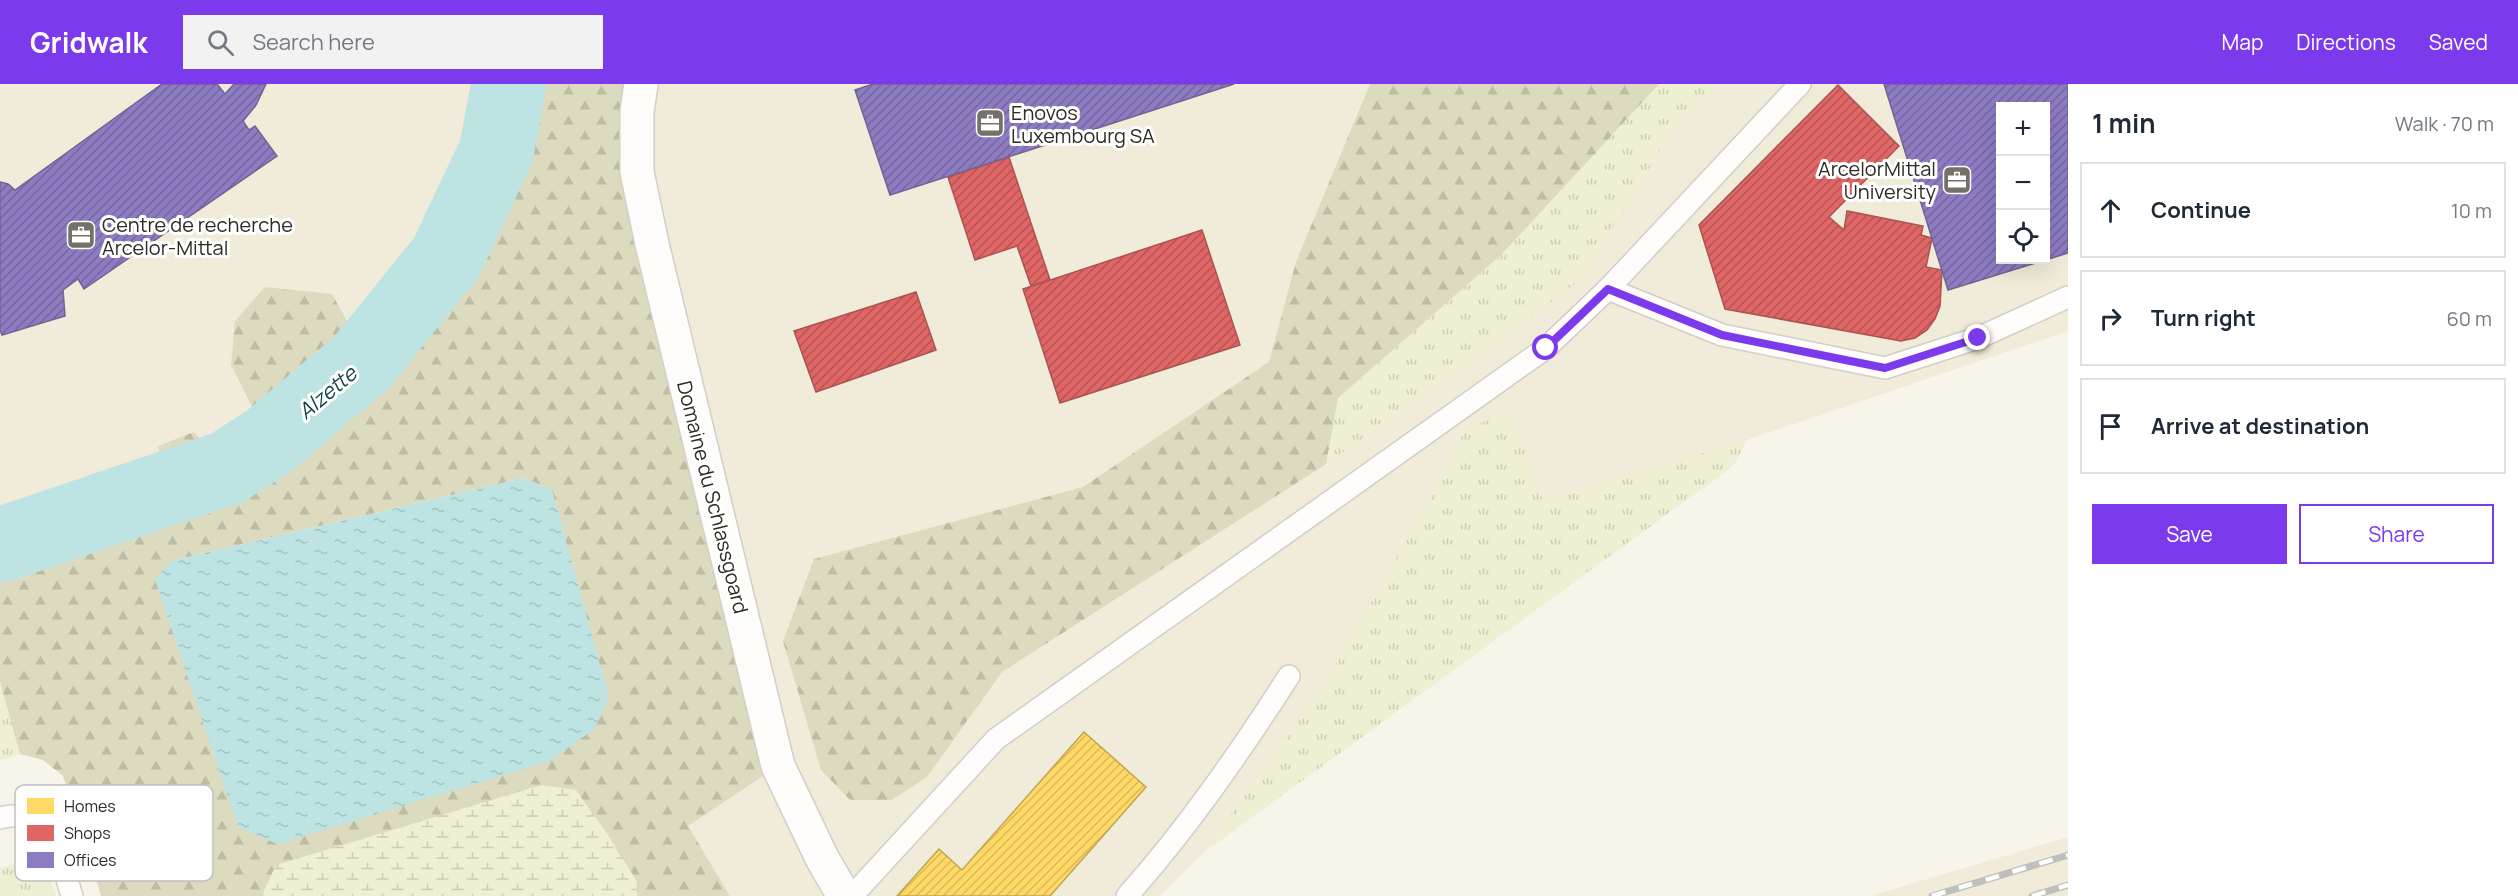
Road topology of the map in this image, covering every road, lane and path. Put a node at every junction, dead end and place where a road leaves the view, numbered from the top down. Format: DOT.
graph roads {
  1 [pos="641,84"];
  2 [pos="1800,84"];
  3 [pos="1608,289"];
  4 [pos="2068,297"];
  5 [pos="1289,676"];
  6 [pos="68,881"];
  7 [pos="72,896"];
  8 [pos="844,896"];
  9 [pos="852,896"];
  10 [pos="1127,896"];
  1 -- 8 [label="street, Domaine du Schlassgoard"];
  2 -- 3 [label="lane"];
  3 -- 4 [label="lane"];
  3 -- 9 [label="lane"];
  5 -- 10 [label="lane"];
  6 -- 7 [label="lane"];
}
